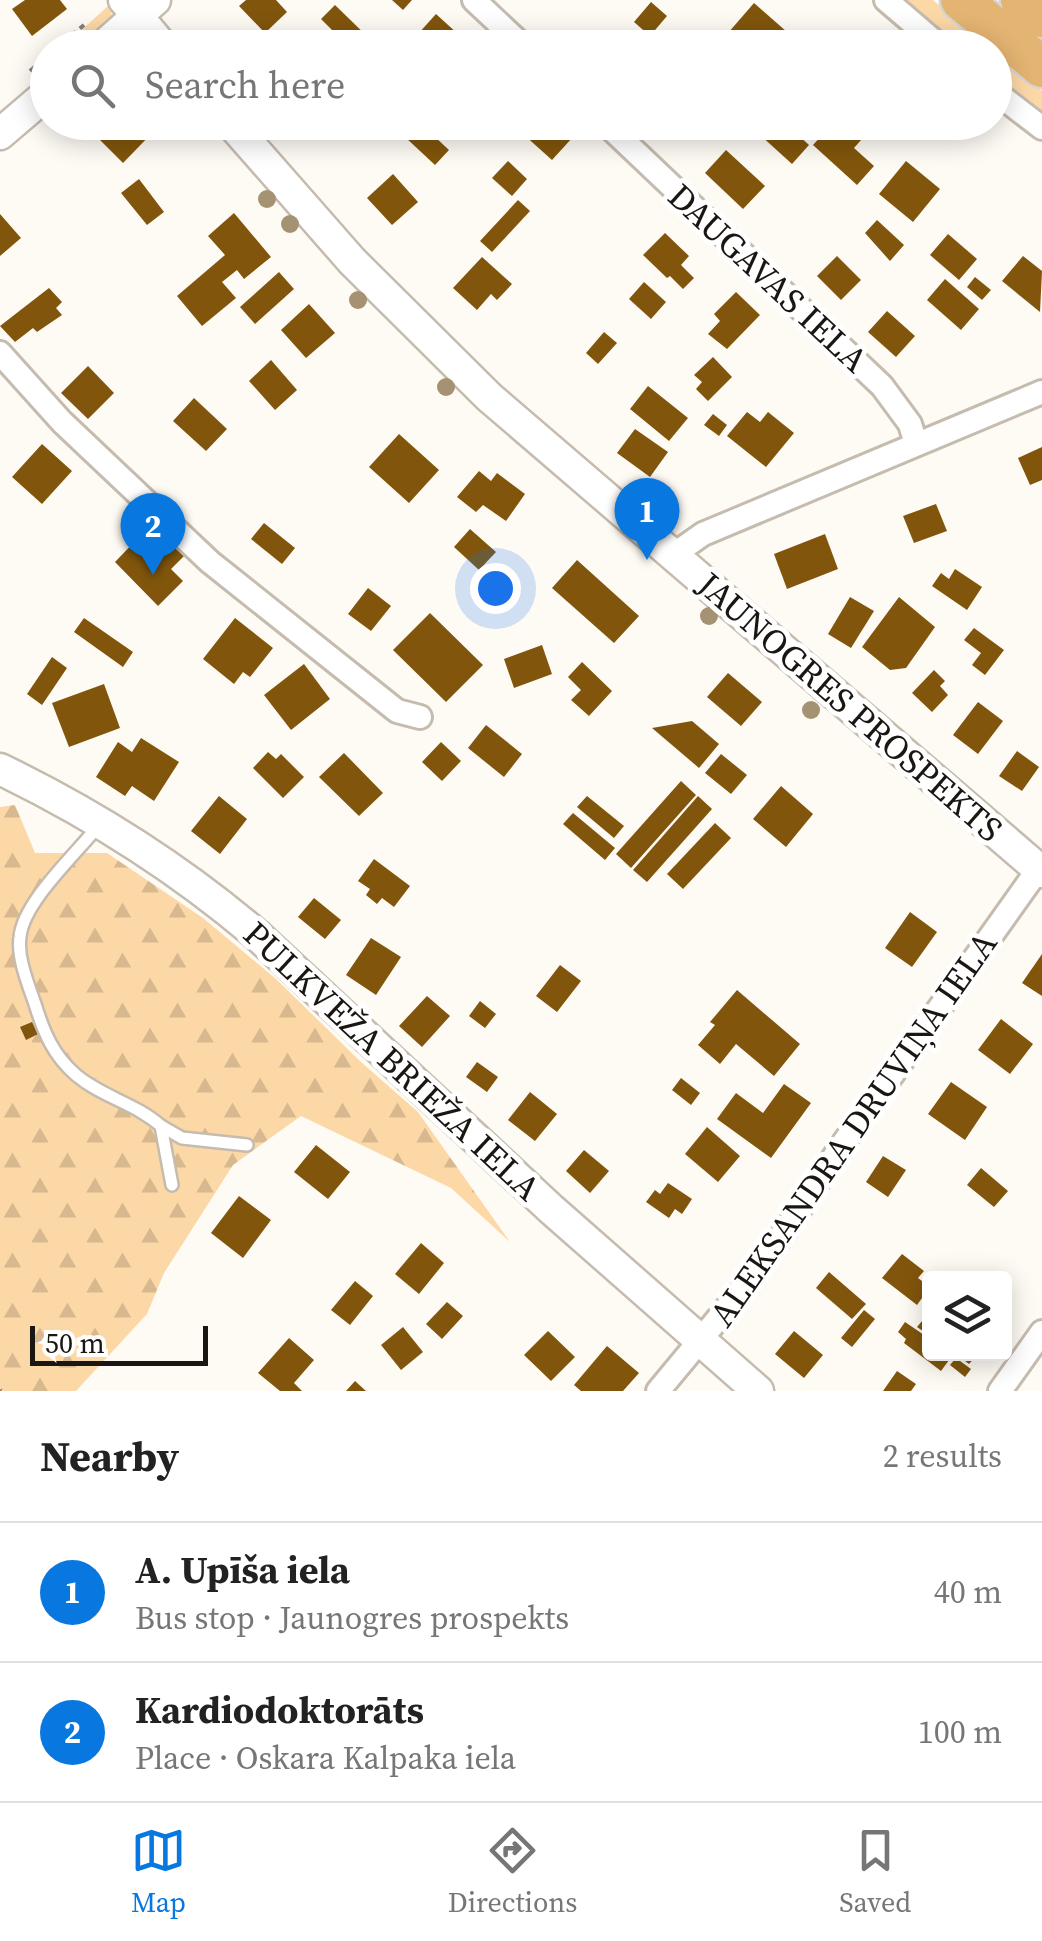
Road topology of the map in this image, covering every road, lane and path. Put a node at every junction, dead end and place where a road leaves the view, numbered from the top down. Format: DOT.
graph roads {
  1 [pos="474,0"];
  2 [pos="886,0"];
  3 [pos="962,0"];
  4 [pos="1021,0"];
  5 [pos="139,6"];
  6 [pos="1042,17"];
  7 [pos="117,30"];
  8 [pos="153,30"];
  9 [pos="506,30"];
  10 [pos="921,30"];
  11 [pos="998,30"];
  12 [pos="1012,42"];
  13 [pos="1042,67"];
  14 [pos="1012,104"];
  15 [pos="30,108"];
  16 [pos="1042,128"];
  17 [pos="0,134"];
  18 [pos="246,140"];
  19 [pos="623,140"];
  20 [pos="0,354"];
  21 [pos="1042,392"];
  22 [pos="916,444"];
  23 [pos="673,554"];
  24 [pos="420,717"];
  25 [pos="0,769"];
  26 [pos="101,821"];
  27 [pos="1041,868"];
  28 [pos="161,1126"];
  29 [pos="247,1145"];
  30 [pos="172,1185"];
  31 [pos="1042,1332"];
  32 [pos="701,1342"];
  33 [pos="658,1391"];
  34 [pos="758,1391"];
  35 [pos="1000,1391"];
  1 -- 9 [label="street"];
  2 -- 10 [label="street"];
  3 -- 11 [label="highway"];
  4 -- 6 [label="highway"];
  5 -- 7 [label="street"];
  5 -- 8 [label="street"];
  12 -- 13 [label="highway"];
  14 -- 16 [label="street"];
  15 -- 17 [label="street"];
  18 -- 23 [label="street, JAUNOGRES PROSPEKTS"];
  19 -- 22 [label="street, DAUGAVAS IELA"];
  20 -- 24 [label="street"];
  21 -- 22 [label="street"];
  22 -- 23 [label="street"];
  23 -- 27 [label="street, JAUNOGRES PROSPEKTS"];
  25 -- 26 [label="street, PULKVEŽA BRIEŽA IELA"];
  26 -- 28 [label="lane"];
  26 -- 32 [label="street, PULKVEŽA BRIEŽA IELA"];
  27 -- 32 [label="street, ALEKSANDRA DRUVIŅA IELA"];
  28 -- 29 [label="lane"];
  28 -- 30 [label="lane"];
  31 -- 35 [label="street"];
  32 -- 33 [label="street, ALEKSANDRA DRUVIŅA IELA"];
  32 -- 34 [label="street, PULKVEŽA BRIEŽA IELA"];
}
